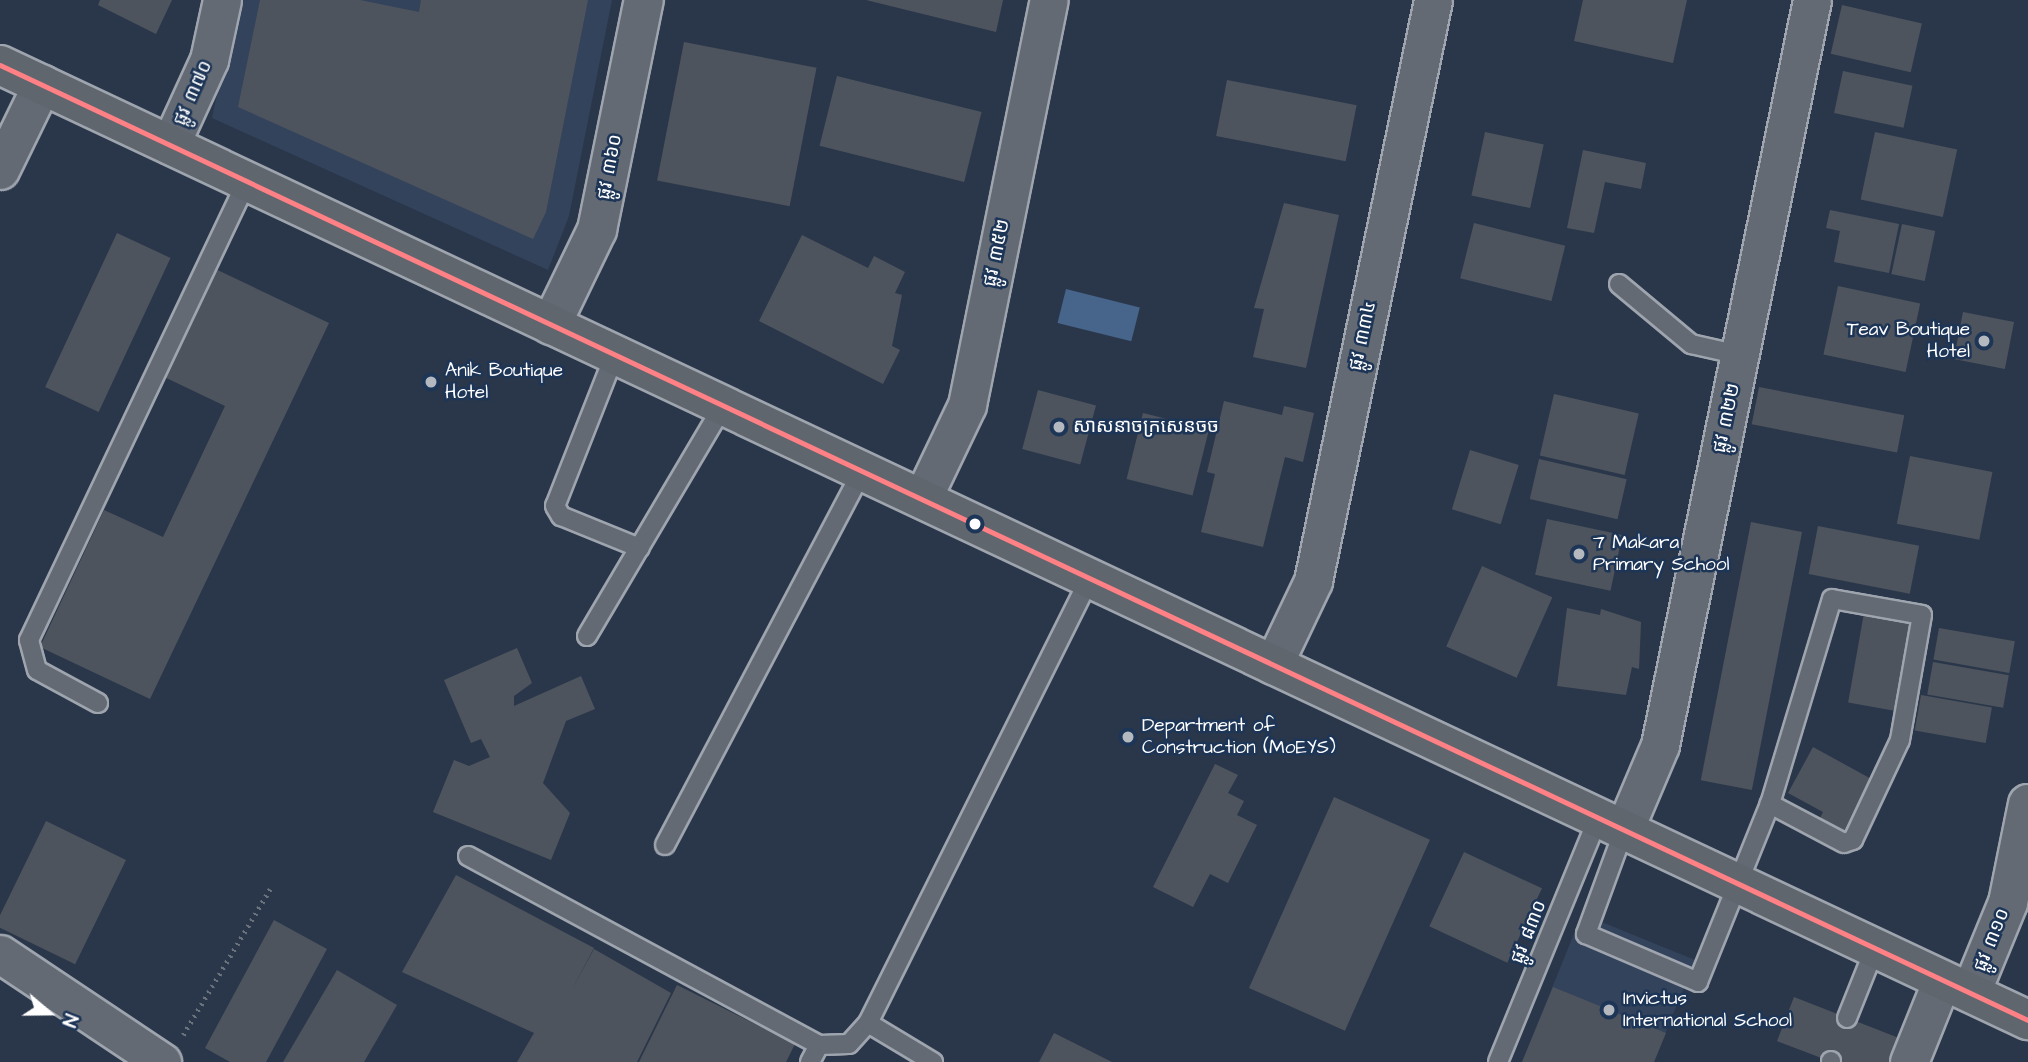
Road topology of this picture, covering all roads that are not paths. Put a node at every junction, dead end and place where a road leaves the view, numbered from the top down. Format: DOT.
graph roads {
  1 [pos="222,0"];
  2 [pos="644,0"];
  3 [pos="1049,0"];
  4 [pos="1433,0"];
  5 [pos="1812,0"];
  6 [pos="0,65"];
  7 [pos="42,85"];
  8 [pos="170,145"];
  9 [pos="0,170"];
  10 [pos="247,181"];
  11 [pos="1619,284"];
  12 [pos="551,325"];
  13 [pos="615,354"];
  14 [pos="1740,355"];
  15 [pos="723,406"];
  16 [pos="862,471"];
  17 [pos="922,499"];
  18 [pos="639,548"];
  19 [pos="1090,578"];
  20 [pos="587,636"];
  21 [pos="1273,665"];
  22 [pos="98,703"];
  23 [pos="1770,804"];
  24 [pos="2028,804"];
  25 [pos="1611,824"];
  26 [pos="666,845"];
  27 [pos="468,856"];
  28 [pos="1740,885"];
  29 [pos="1875,948"];
  30 [pos="0,954"];
  31 [pos="1956,987"];
  32 [pos="1847,1018"];
  33 [pos="2028,1020"];
  34 [pos="868,1023"];
  35 [pos="819,1045"];
  36 [pos="171,1050"];
  37 [pos="810,1062"];
  38 [pos="933,1062"];
  39 [pos="1498,1062"];
  40 [pos="1909,1062"];
  1 -- 8 [label="street, ផ្លូវ ៣៧០"];
  2 -- 12 [label="street, ផ្លូវ ៣៦០"];
  3 -- 17 [label="street, ផ្លូវ ៣៥២"];
  4 -- 21 [label="street, ផ្លូវ ៣៣៤"];
  5 -- 14 [label="street, ផ្លូវ ៣២២"];
  6 -- 7 [label="main road"];
  7 -- 8 [label="main road"];
  7 -- 9 [label="street"];
  8 -- 10 [label="main road"];
  10 -- 12 [label="main road"];
  10 -- 22 [label="lane"];
  11 -- 14 [label="lane"];
  12 -- 13 [label="main road"];
  13 -- 15 [label="main road"];
  13 -- 18 [label="lane"];
  14 -- 25 [label="street, ផ្លូវ ៣២២"];
  15 -- 16 [label="main road"];
  15 -- 18 [label="lane"];
  16 -- 17 [label="main road"];
  16 -- 26 [label="lane"];
  17 -- 19 [label="main road"];
  18 -- 20 [label="lane"];
  19 -- 21 [label="main road"];
  19 -- 34 [label="lane"];
  21 -- 25 [label="main road"];
  23 -- 23 [label="lane"];
  23 -- 28 [label="lane"];
  24 -- 31 [label="street, ផ្លូវ ៣១០"];
  25 -- 28 [label="main road"];
  25 -- 28 [label="lane"];
  25 -- 39 [label="lane, ផ្លូវ ៨៣០"];
  27 -- 35 [label="lane"];
  28 -- 29 [label="main road"];
  29 -- 31 [label="main road"];
  29 -- 32 [label="lane"];
  30 -- 36 [label="street"];
  31 -- 33 [label="main road"];
  31 -- 40 [label="street, ផ្លូវ ៣១០"];
  34 -- 35 [label="lane"];
  34 -- 38 [label="lane"];
  35 -- 37 [label="lane"];
}
